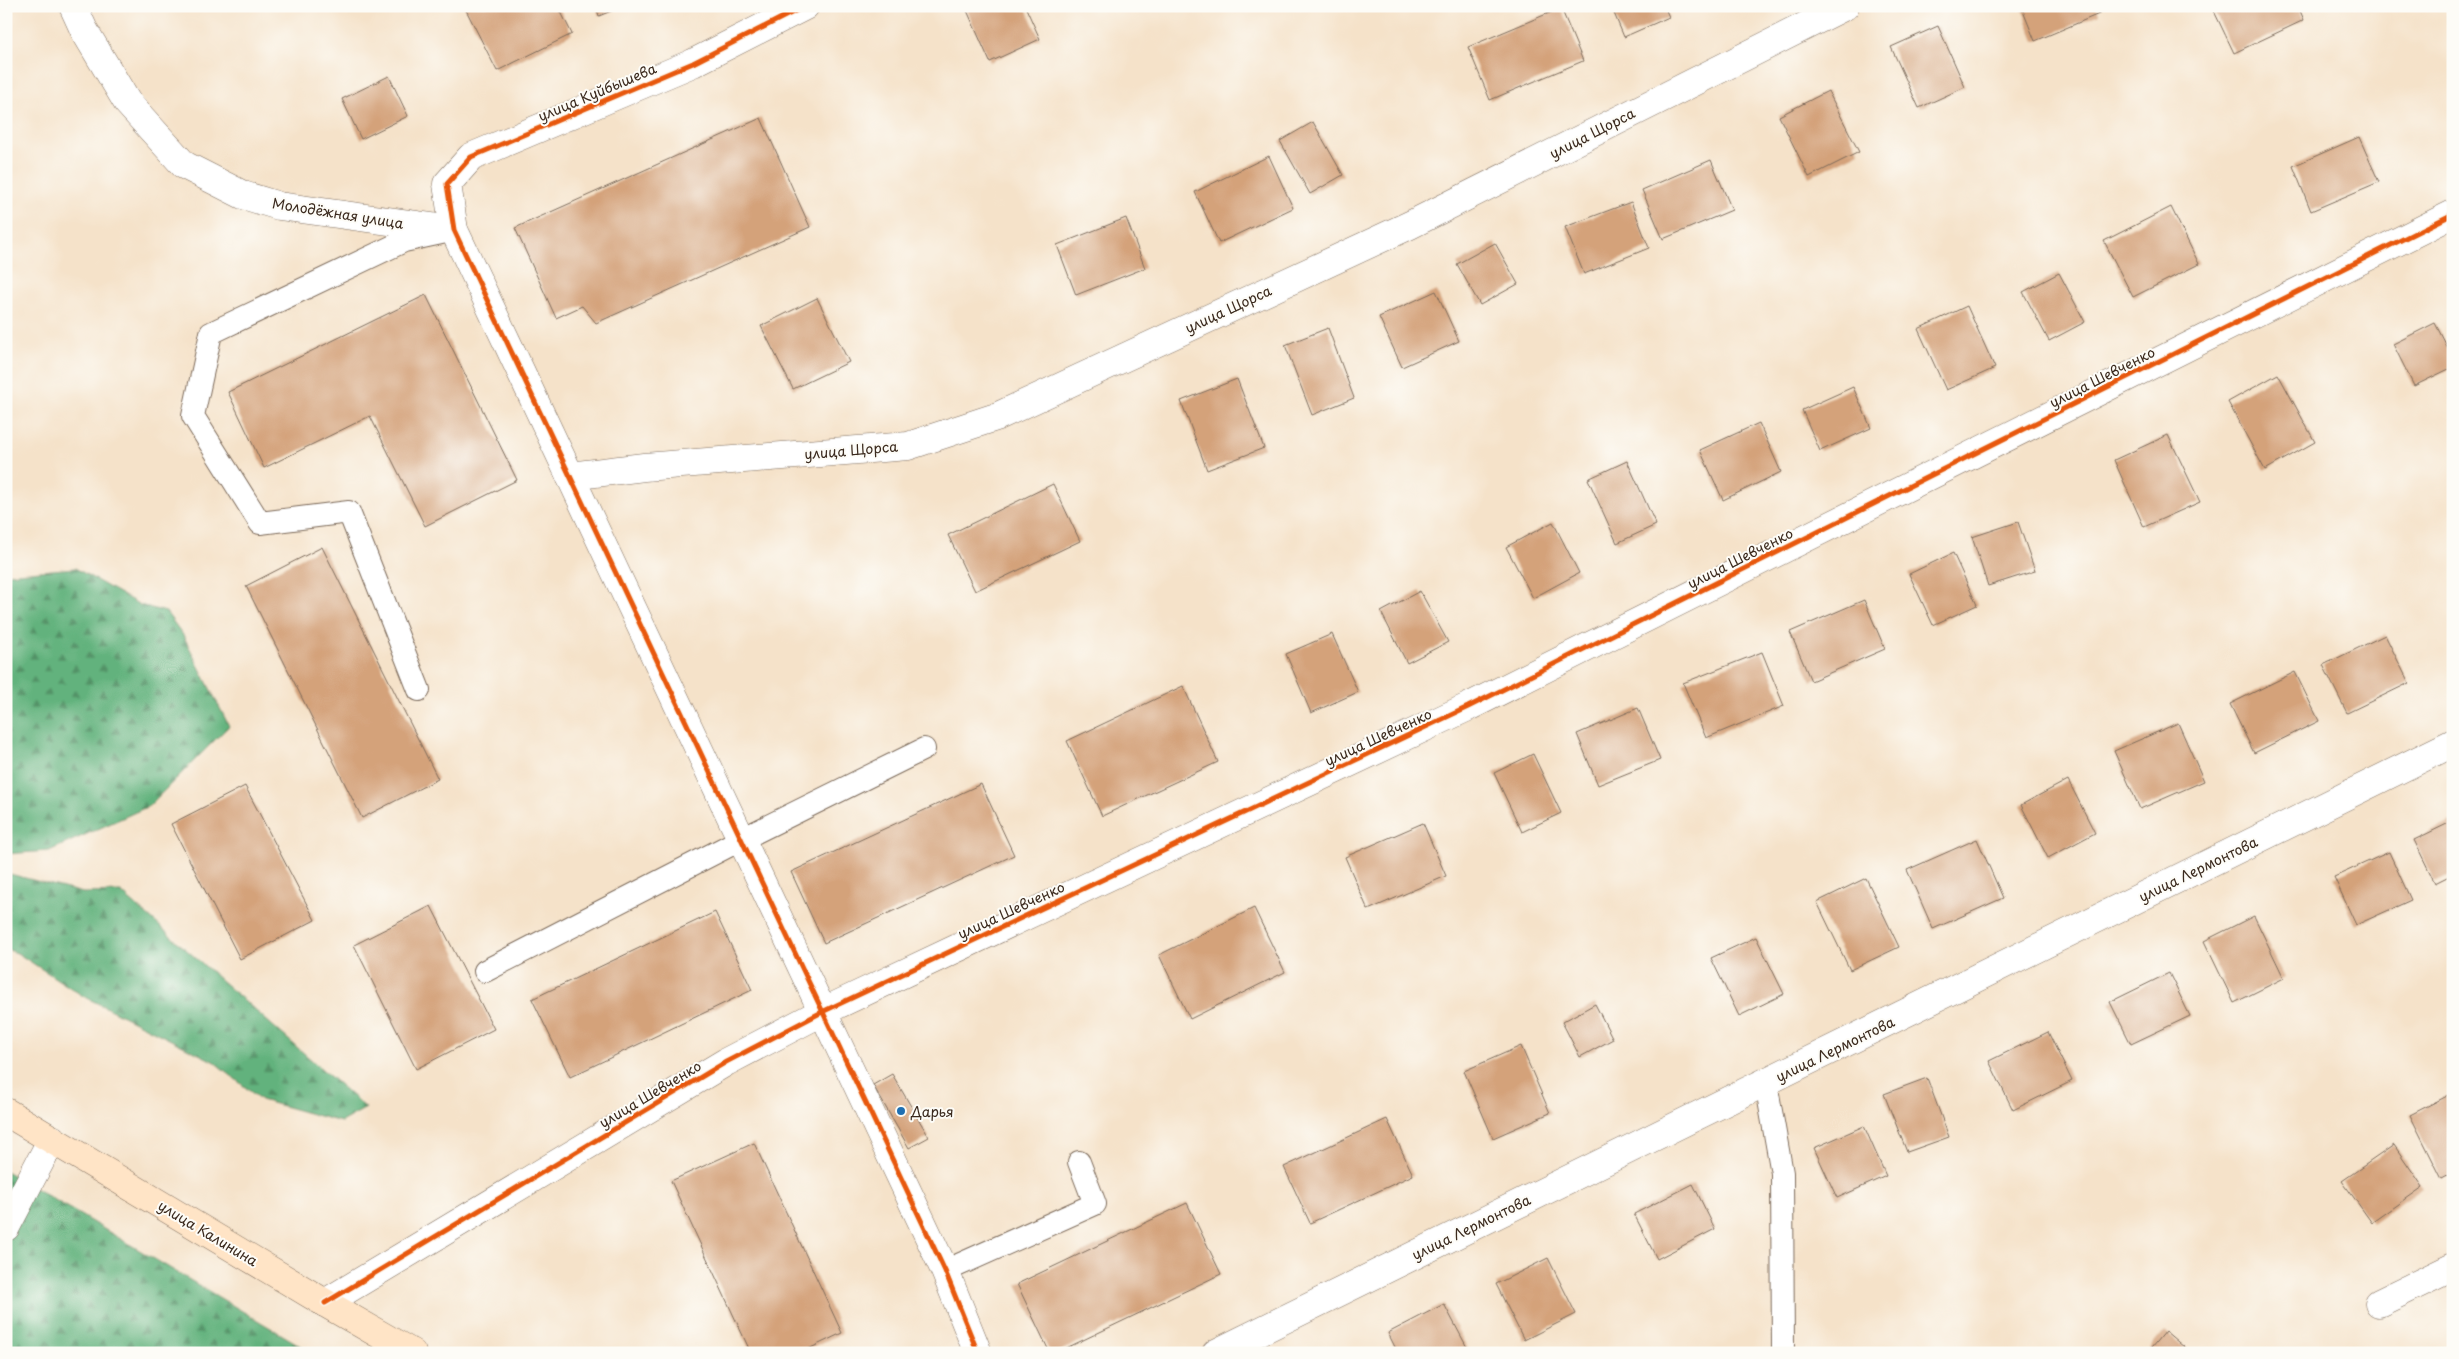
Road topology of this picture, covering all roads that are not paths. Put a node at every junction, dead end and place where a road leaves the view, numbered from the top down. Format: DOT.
graph roads {
  1 [pos="73,6"];
  2 [pos="806,6"];
  3 [pos="1845,6"];
  4 [pos="2453,214"];
  5 [pos="454,230"];
  6 [pos="570,476"];
  7 [pos="419,690"];
  8 [pos="2453,743"];
  9 [pos="924,749"];
  10 [pos="740,840"];
  11 [pos="485,971"];
  12 [pos="822,1012"];
  13 [pos="1766,1083"];
  14 [pos="6,1112"];
  15 [pos="52,1139"];
  16 [pos="1079,1162"];
  17 [pos="6,1227"];
  18 [pos="2453,1267"];
  19 [pos="945,1271"];
  20 [pos="325,1303"];
  21 [pos="2379,1303"];
  22 [pos="412,1353"];
  23 [pos="978,1353"];
  24 [pos="1216,1353"];
  25 [pos="1783,1353"];
  1 -- 5 [label="street, Молодёжная улица"];
  2 -- 5 [label="street, улица Куйбышева"];
  3 -- 6 [label="street, улица Щорса"];
  4 -- 12 [label="street, улица Шевченко"];
  5 -- 6 [label="street"];
  5 -- 7 [label="lane"];
  6 -- 10 [label="street"];
  8 -- 13 [label="street, улица Лермонтова"];
  9 -- 10 [label="lane"];
  10 -- 11 [label="lane"];
  10 -- 12 [label="street"];
  12 -- 19 [label="street"];
  12 -- 20 [label="street, улица Шевченко"];
  13 -- 24 [label="street, улица Лермонтова"];
  13 -- 25 [label="lane"];
  14 -- 15 [label="main road, улица Калинина"];
  15 -- 17 [label="street"];
  15 -- 20 [label="main road, улица Калинина"];
  16 -- 19 [label="lane"];
  18 -- 21 [label="street"];
  19 -- 23 [label="street"];
  20 -- 22 [label="main road, улица Калинина"];
}
